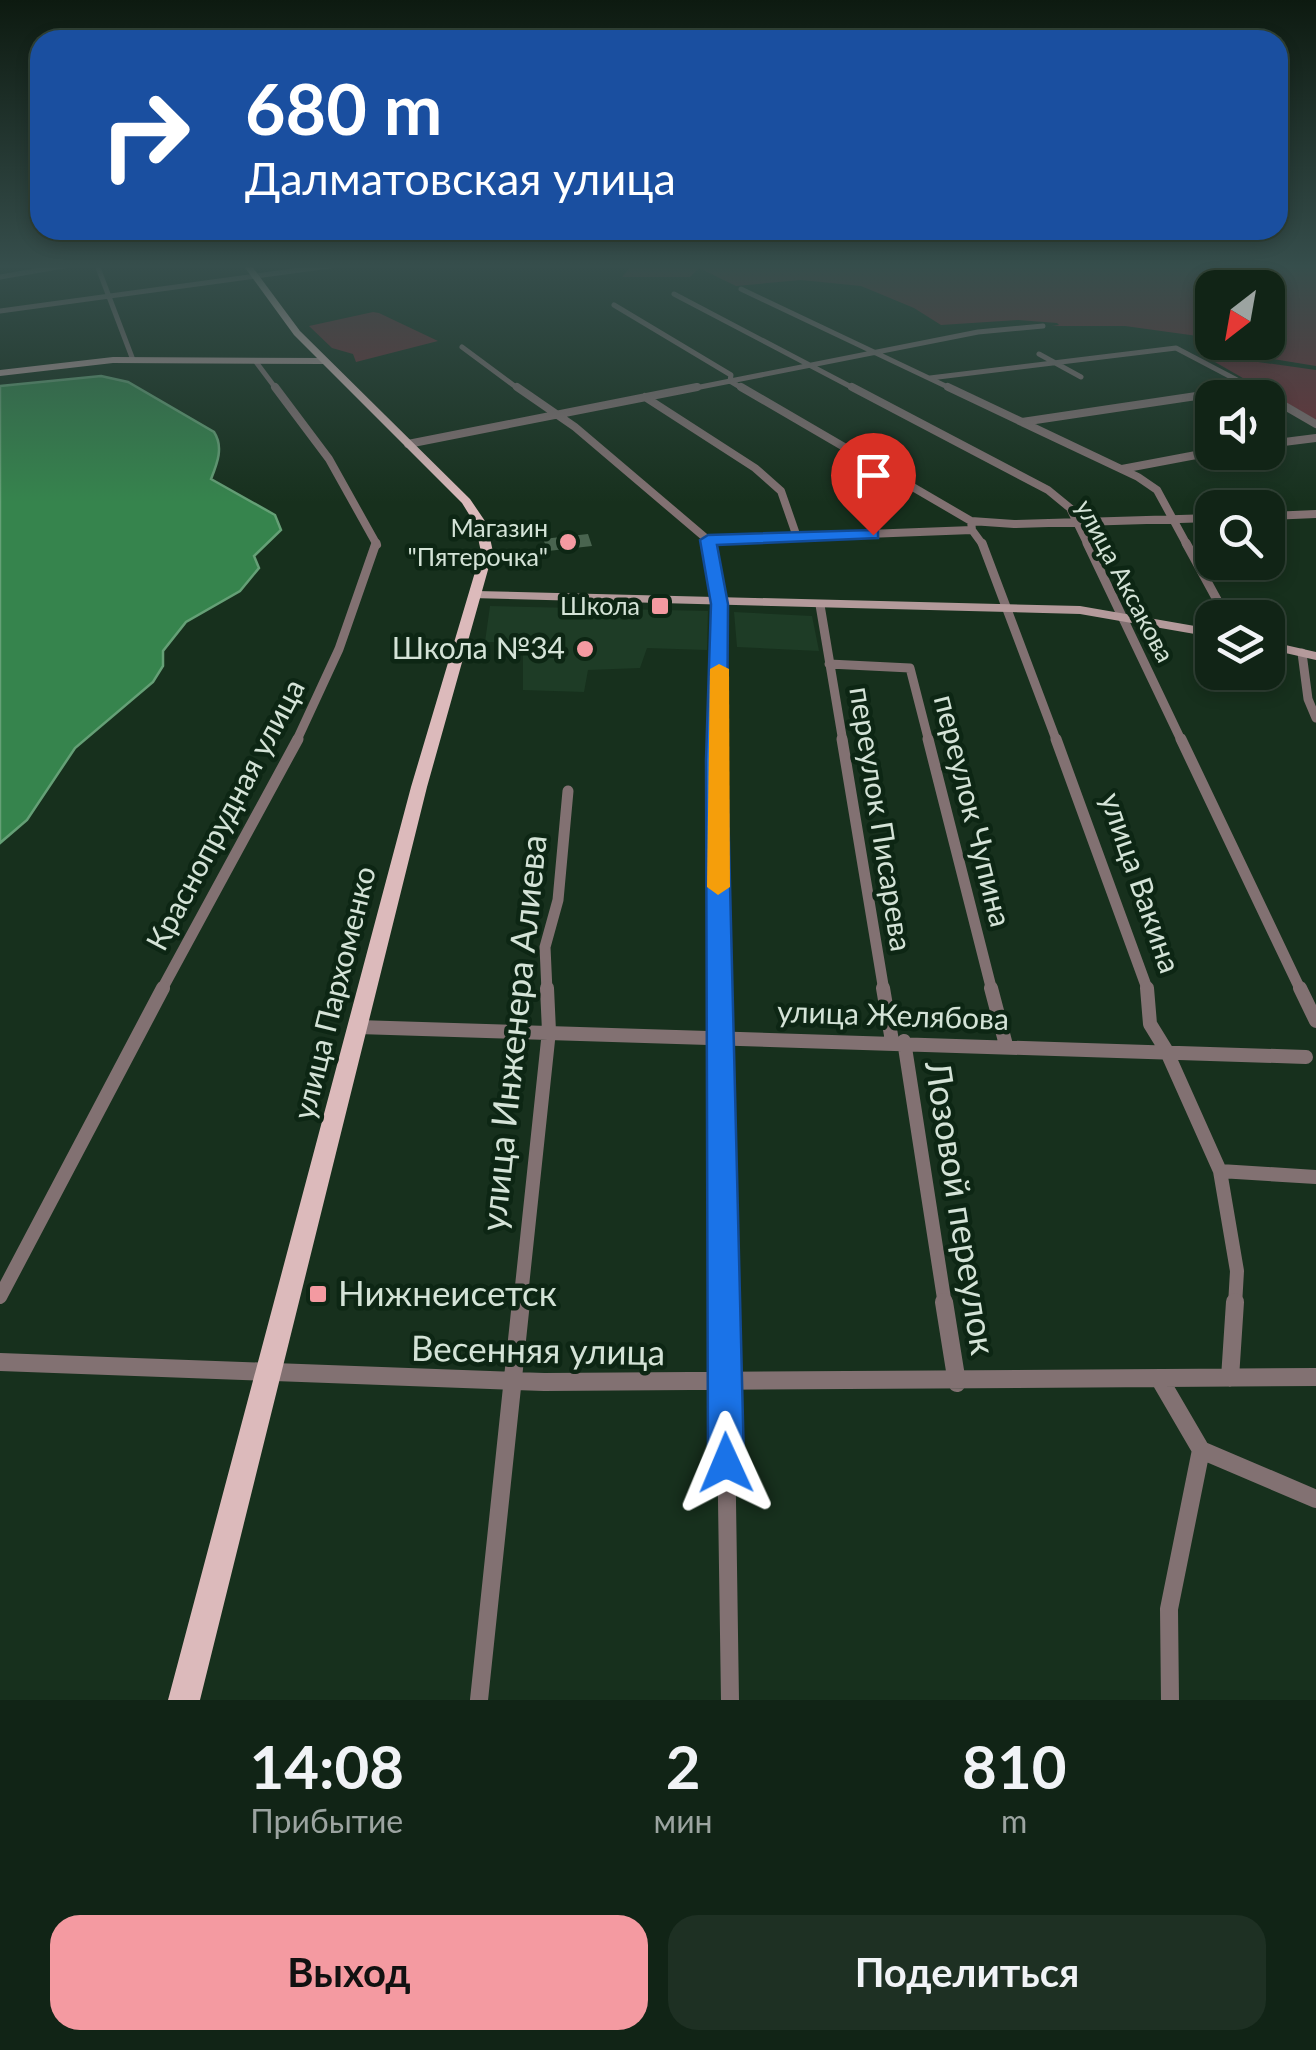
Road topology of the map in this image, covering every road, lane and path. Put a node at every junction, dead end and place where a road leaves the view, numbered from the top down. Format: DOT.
graph roads {
  1 [pos="127,344"];
  2 [pos="310,344"];
  3 [pos="679,344"];
  4 [pos="766,344"];
  5 [pos="861,344"];
  6 [pos="916,344"];
  7 [pos="462,347"];
  8 [pos="878,352"];
  9 [pos="1039,354"];
  10 [pos="133,360"];
  11 [pos="244,360"];
  12 [pos="323,361"];
  13 [pos="256,362"];
  14 [pos="1056,363"];
  15 [pos="806,366"];
  16 [pos="336,371"];
  17 [pos="0,373"];
  18 [pos="1081,377"];
  19 [pos="930,378"];
  20 [pos="1237,380"];
  21 [pos="730,381"];
  22 [pos="1195,396"];
  23 [pos="646,397"];
  24 [pos="1285,407"];
  25 [pos="554,418"];
  26 [pos="1022,422"];
  27 [pos="1316,424"];
  28 [pos="1316,438"];
  29 [pos="1285,442"];
  30 [pos="408,444"];
  31 [pos="1195,455"];
  32 [pos="1122,468"];
  33 [pos="1316,514"];
  34 [pos="1285,515"];
  35 [pos="1195,518"];
  36 [pos="1173,519"];
  37 [pos="1076,522"];
  38 [pos="972,526"];
  39 [pos="796,536"];
  40 [pos="708,540"];
  41 [pos="476,596"];
  42 [pos="1217,600"];
  43 [pos="720,604"];
  44 [pos="820,605"];
  45 [pos="1004,609"];
  46 [pos="1123,616"];
  47 [pos="1195,631"];
  48 [pos="1309,654"];
  49 [pos="830,664"];
  50 [pos="1316,718"];
  51 [pos="568,791"];
  52 [pos="1316,1021"];
  53 [pos="358,1027"];
  54 [pos="549,1031"];
  55 [pos="720,1036"];
  56 [pos="898,1041"];
  57 [pos="1006,1045"];
  58 [pos="1166,1050"];
  59 [pos="1306,1057"];
  60 [pos="1220,1171"];
  61 [pos="1316,1177"];
  62 [pos="0,1296"];
  63 [pos="0,1362"];
  64 [pos="270,1376"];
  65 [pos="1316,1377"];
  66 [pos="1159,1378"];
  67 [pos="1230,1378"];
  68 [pos="510,1381"];
  69 [pos="957,1383"];
  70 [pos="725,1384"];
  71 [pos="1201,1450"];
  72 [pos="1316,1499"];
  73 [pos="184,1700"];
  74 [pos="479,1700"];
  75 [pos="730,1700"];
  76 [pos="1170,1700"];
  1 -- 10 [label="street"];
  2 -- 12 [label="main road, улица Пархоменко"];
  3 -- 21 [label="street"];
  4 -- 15 [label="street, улица Аксакова"];
  5 -- 8 [label="street"];
  6 -- 8 [label="street"];
  7 -- 25 [label="street"];
  8 -- 15 [label="street"];
  8 -- 19 [label="street"];
  9 -- 14 [label="street"];
  10 -- 11 [label="street"];
  10 -- 17 [label="street"];
  11 -- 12 [label="street"];
  11 -- 13 [label="street"];
  12 -- 16 [label="main road, улица Пархоменко"];
  13 -- 16 [label="street"];
  13 -- 62 [label="street, Краснопрудная улица"];
  14 -- 18 [label="street"];
  14 -- 19 [label="street"];
  14 -- 20 [label="street"];
  15 -- 21 [label="street"];
  15 -- 37 [label="street, улица Аксакова"];
  16 -- 30 [label="main road, улица Пархоменко"];
  19 -- 26 [label="street"];
  21 -- 23 [label="street"];
  21 -- 38 [label="street"];
  22 -- 26 [label="street"];
  23 -- 25 [label="street"];
  23 -- 39 [label="street"];
  24 -- 27 [label="street"];
  25 -- 30 [label="street"];
  25 -- 40 [label="street"];
  26 -- 32 [label="street"];
  28 -- 29 [label="street"];
  30 -- 41 [label="main road, улица Пархоменко"];
  31 -- 32 [label="street"];
  32 -- 36 [label="street"];
  33 -- 34 [label="street"];
  35 -- 36 [label="street"];
  36 -- 37 [label="street"];
  36 -- 42 [label="street"];
  37 -- 38 [label="street"];
  37 -- 46 [label="street, улица Аксакова"];
  38 -- 39 [label="street"];
  38 -- 45 [label="street, улица Вакина"];
  39 -- 40 [label="street"];
  40 -- 43 [label="street"];
  41 -- 43 [label="street"];
  41 -- 53 [label="main road, улица Пархоменко"];
  43 -- 44 [label="street"];
  43 -- 55 [label="street"];
  44 -- 45 [label="street"];
  44 -- 49 [label="street, переулок Писарева"];
  45 -- 46 [label="street"];
  45 -- 58 [label="street, улица Вакина"];
  46 -- 47 [label="street"];
  46 -- 52 [label="street, улица Аксакова"];
  48 -- 50 [label="street"];
  49 -- 56 [label="street, переулок Писарева"];
  49 -- 57 [label="street, переулок Чупина"];
  51 -- 54 [label="street, улица Инженера Алиева"];
  53 -- 54 [label="street, улица Желябова"];
  53 -- 64 [label="main road, улица Пархоменко"];
  54 -- 55 [label="street, улица Желябова"];
  54 -- 68 [label="street, улица Инженера Алиева"];
  55 -- 56 [label="street, улица Желябова"];
  55 -- 70 [label="street"];
  56 -- 57 [label="street, улица Желябова"];
  56 -- 69 [label="street, Лозовой переулок"];
  57 -- 58 [label="street, улица Желябова"];
  58 -- 59 [label="street, улица Желябова"];
  58 -- 60 [label="street, улица Вакина"];
  60 -- 61 [label="street"];
  60 -- 67 [label="street, улица Вакина"];
  63 -- 64 [label="street, Весенняя улица"];
  64 -- 68 [label="street, Весенняя улица"];
  64 -- 73 [label="main road, улица Пархоменко"];
  65 -- 67 [label="street, Весенняя улица"];
  66 -- 67 [label="street, Весенняя улица"];
  66 -- 69 [label="street, Весенняя улица"];
  66 -- 71 [label="street"];
  68 -- 70 [label="street, Весенняя улица"];
  68 -- 74 [label="street, улица Инженера Алиева"];
  69 -- 70 [label="street, Весенняя улица"];
  70 -- 75 [label="street"];
  71 -- 72 [label="street"];
  71 -- 76 [label="street"];
}
